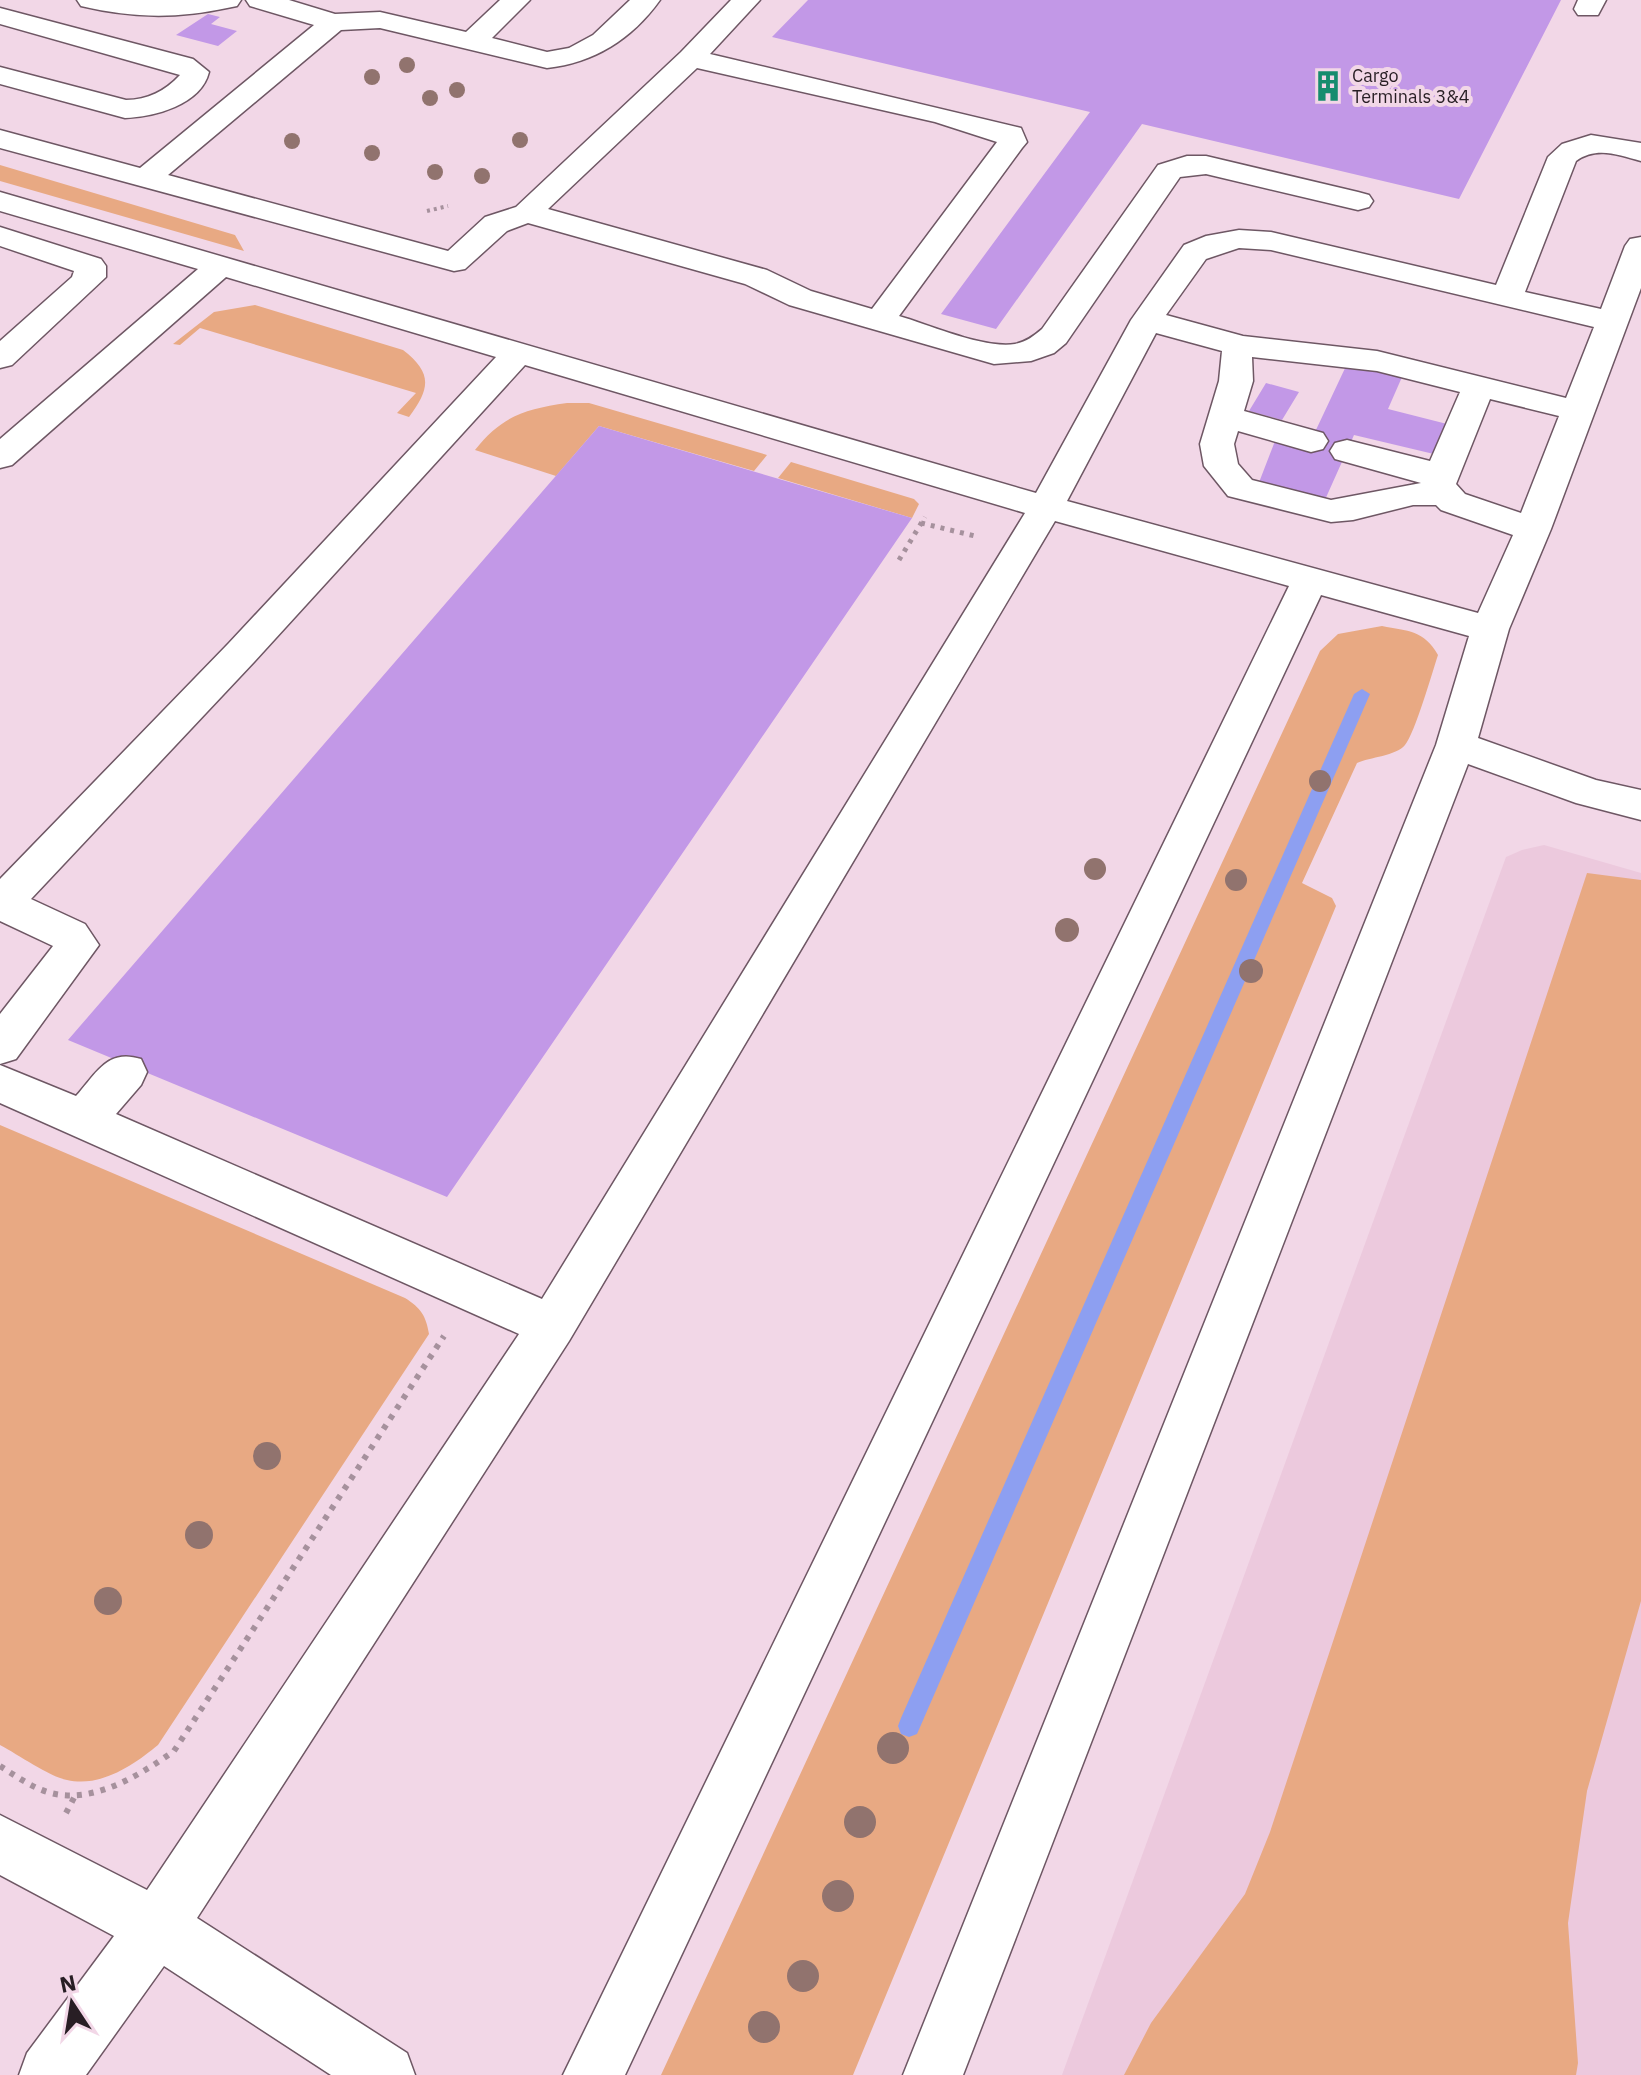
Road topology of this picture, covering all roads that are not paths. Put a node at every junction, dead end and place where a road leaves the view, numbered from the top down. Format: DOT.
graph roads {
  1 [pos="91,0"];
  2 [pos="227,0"];
  3 [pos="260,0"];
  4 [pos="516,0"];
  5 [pos="646,0"];
  6 [pos="746,0"];
  7 [pos="0,16"];
  8 [pos="334,22"];
  9 [pos="473,41"];
  10 [pos="691,58"];
  11 [pos="0,75"];
  12 [pos="0,139"];
  13 [pos="1641,152"];
  14 [pos="146,178"];
  15 [pos="0,201"];
  16 [pos="1358,201"];
  17 [pos="527,213"];
  18 [pos="0,236"];
  19 [pos="1641,246"];
  20 [pos="221,265"];
  21 [pos="1507,298"];
  22 [pos="1147,320"];
  23 [pos="879,321"];
  24 [pos="1613,322"];
  25 [pos="1241,346"];
  26 [pos="520,351"];
  27 [pos="0,358"];
  28 [pos="1478,388"];
  29 [pos="1579,411"];
  30 [pos="1225,417"];
  31 [pos="1311,441"];
  32 [pos="1347,451"];
  33 [pos="0,457"];
  34 [pos="1442,485"];
  35 [pos="1046,507"];
  36 [pos="1533,529"];
  37 [pos="1310,580"];
  38 [pos="1490,629"];
  39 [pos="1456,745"];
  40 [pos="1641,805"];
  41 [pos="0,904"];
  42 [pos="0,1046"];
  43 [pos="125,1072"];
  44 [pos="0,1083"];
  45 [pos="82,1121"];
  46 [pos="552,1326"];
  47 [pos="0,1844"];
  48 [pos="157,1927"];
  49 [pos="49,2075"];
  50 [pos="385,2075"];
  51 [pos="593,2075"];
  52 [pos="933,2075"];
  1 -- 2 [label="street"];
  3 -- 8 [label="street"];
  4 -- 9 [label="street"];
  5 -- 9 [label="street"];
  6 -- 10 [label="street"];
  7 -- 11 [label="street"];
  8 -- 9 [label="street"];
  8 -- 14 [label="street"];
  10 -- 17 [label="street"];
  10 -- 23 [label="street"];
  12 -- 14 [label="street"];
  13 -- 21 [label="street"];
  14 -- 17 [label="street"];
  15 -- 20 [label="street"];
  16 -- 23 [label="street"];
  17 -- 23 [label="street"];
  18 -- 27 [label="street"];
  19 -- 24 [label="street"];
  20 -- 26 [label="street"];
  20 -- 33 [label="street"];
  21 -- 22 [label="street"];
  21 -- 24 [label="street"];
  22 -- 25 [label="street"];
  22 -- 35 [label="street"];
  24 -- 29 [label="street"];
  25 -- 28 [label="street"];
  25 -- 30 [label="street"];
  26 -- 35 [label="street"];
  26 -- 41 [label="street"];
  28 -- 29 [label="street"];
  28 -- 34 [label="street"];
  29 -- 36 [label="street"];
  30 -- 31 [label="street"];
  30 -- 34 [label="street"];
  32 -- 34 [label="street"];
  34 -- 36 [label="street"];
  35 -- 37 [label="street"];
  35 -- 46 [label="street"];
  36 -- 38 [label="street"];
  37 -- 38 [label="street"];
  37 -- 51 [label="street"];
  38 -- 39 [label="street"];
  39 -- 40 [label="street"];
  39 -- 52 [label="street"];
  41 -- 42 [label="street"];
  43 -- 45 [label="street"];
  44 -- 45 [label="street"];
  45 -- 46 [label="street"];
  46 -- 48 [label="street"];
  47 -- 48 [label="street"];
  48 -- 49 [label="street"];
  48 -- 50 [label="street"];
}
